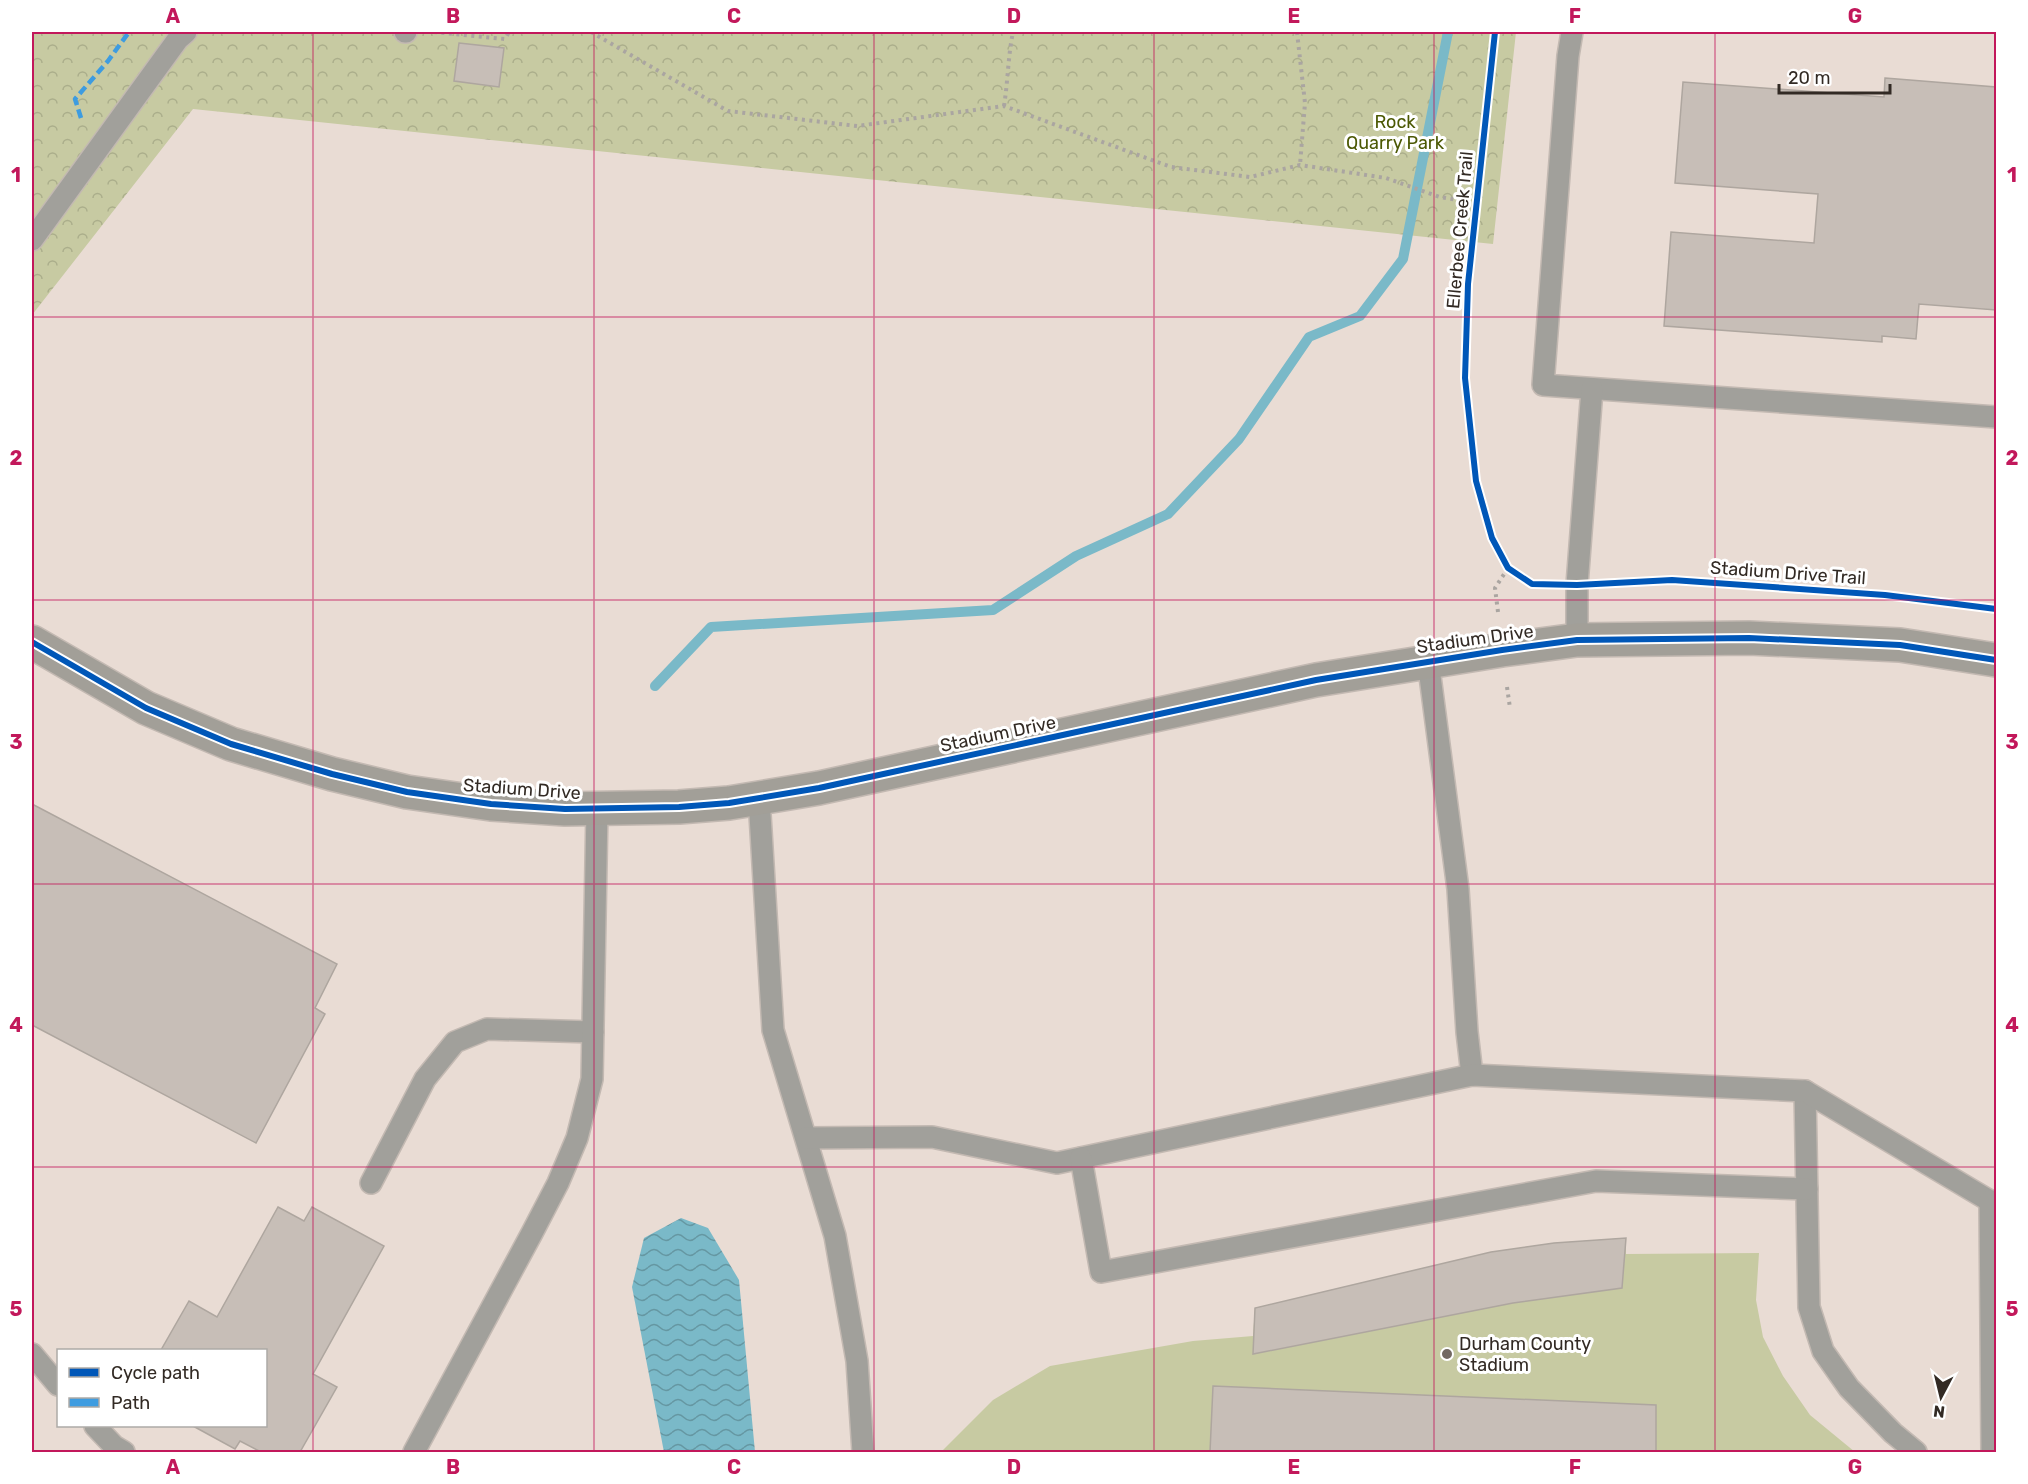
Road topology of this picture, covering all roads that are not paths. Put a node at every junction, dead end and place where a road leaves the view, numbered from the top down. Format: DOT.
graph roads {
  1 [pos="186,32"];
  2 [pos="1572,32"];
  3 [pos="32,240"];
  4 [pos="1592,389"];
  5 [pos="1996,417"];
  6 [pos="1577,640"];
  7 [pos="32,642"];
  8 [pos="1996,660"];
  9 [pos="1428,661"];
  10 [pos="759,798"];
  11 [pos="597,808"];
  12 [pos="593,1032"];
  13 [pos="1472,1075"];
  14 [pos="1805,1090"];
  15 [pos="806,1138"];
  16 [pos="1081,1158"];
  17 [pos="371,1183"];
  18 [pos="1807,1189"];
  19 [pos="1993,1201"];
  20 [pos="32,1354"];
  21 [pos="57,1384"];
  22 [pos="97,1427"];
  23 [pos="124,1452"];
  24 [pos="414,1452"];
  25 [pos="863,1452"];
  26 [pos="1917,1452"];
  27 [pos="1992,1452"];
  1 -- 3 [label="lane"];
  2 -- 4 [label="lane"];
  4 -- 5 [label="lane"];
  4 -- 6 [label="lane"];
  6 -- 8 [label="street, Stadium Drive"];
  6 -- 9 [label="street, Stadium Drive"];
  7 -- 11 [label="street, Stadium Drive"];
  9 -- 10 [label="street, Stadium Drive"];
  9 -- 13 [label="lane"];
  10 -- 11 [label="street, Stadium Drive"];
  10 -- 15 [label="lane"];
  11 -- 12 [label="lane"];
  12 -- 17 [label="lane"];
  12 -- 24 [label="lane"];
  13 -- 14 [label="lane"];
  13 -- 16 [label="lane"];
  14 -- 18 [label="lane"];
  14 -- 19 [label="lane"];
  15 -- 16 [label="lane"];
  15 -- 25 [label="lane"];
  16 -- 18 [label="lane"];
  18 -- 26 [label="lane"];
  19 -- 27 [label="lane"];
  20 -- 21 [label="lane"];
  22 -- 23 [label="lane"];
}
